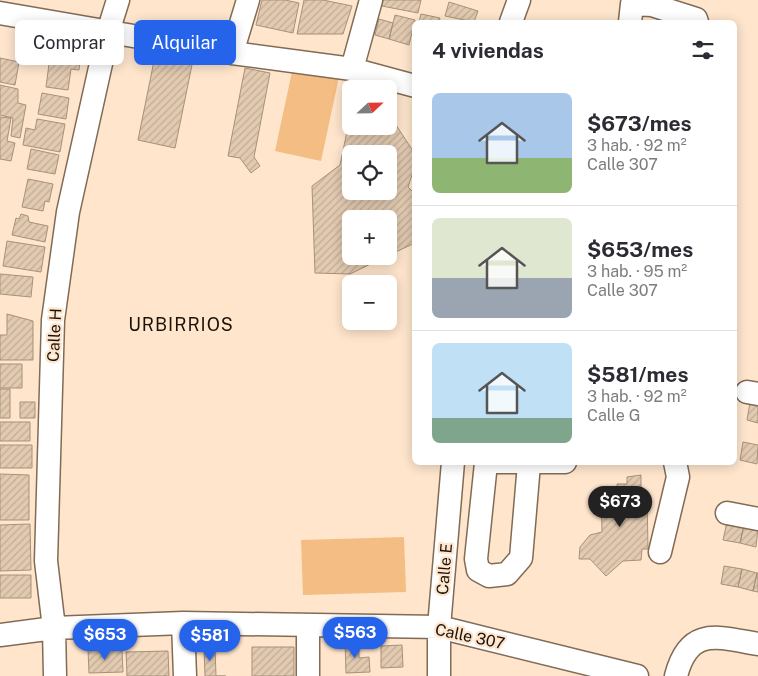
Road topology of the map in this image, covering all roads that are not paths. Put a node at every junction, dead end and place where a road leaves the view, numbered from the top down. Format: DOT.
graph roads {
  1 [pos="118,0"];
  2 [pos="248,0"];
  3 [pos="370,0"];
  4 [pos="519,0"];
  5 [pos="627,9"];
  6 [pos="0,13"];
  7 [pos="40,20"];
  8 [pos="112,20"];
  9 [pos="512,20"];
  10 [pos="696,20"];
  11 [pos="236,40"];
  12 [pos="236,54"];
  13 [pos="101,65"];
  14 [pos="352,69"];
  15 [pos="412,85"];
  16 [pos="453,465"];
  17 [pos="485,465"];
  18 [pos="529,465"];
  19 [pos="676,465"];
  20 [pos="727,513"];
  21 [pos="758,519"];
  22 [pos="660,552"];
  23 [pos="183,623"];
  24 [pos="308,626"];
  25 [pos="439,627"];
  26 [pos="54,628"];
  27 [pos="0,634"];
  28 [pos="758,644"];
  29 [pos="55,676"];
  30 [pos="184,676"];
  31 [pos="308,676"];
  32 [pos="439,676"];
  33 [pos="636,676"];
  34 [pos="676,676"];
  1 -- 8 [label="street, Calle H"];
  2 -- 11 [label="street"];
  3 -- 14 [label="street"];
  4 -- 9 [label="street"];
  5 -- 10 [label="street"];
  6 -- 7 [label="street"];
  12 -- 14 [label="street"];
  13 -- 26 [label="street, Calle H"];
  14 -- 15 [label="street"];
  16 -- 25 [label="street, Calle E"];
  17 -- 18 [label="street"];
  19 -- 22 [label="street"];
  20 -- 21 [label="street"];
  23 -- 24 [label="street, Calle 307"];
  23 -- 26 [label="street, Calle 307"];
  23 -- 30 [label="street"];
  24 -- 25 [label="street, Calle 307"];
  24 -- 31 [label="street"];
  25 -- 32 [label="street, Calle E"];
  25 -- 33 [label="street, Calle 307"];
  26 -- 27 [label="street, Calle 307"];
  26 -- 29 [label="street, Calle H"];
  28 -- 34 [label="street"];
}
